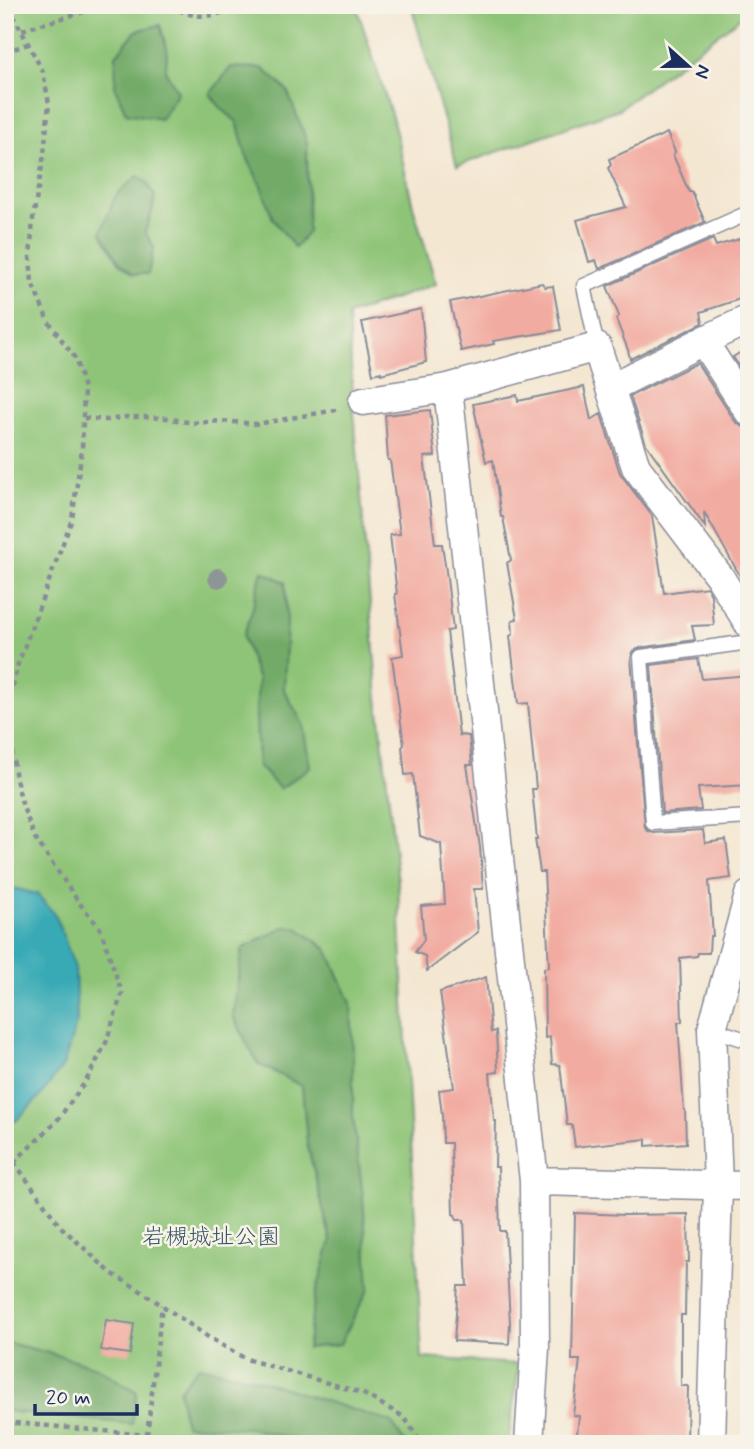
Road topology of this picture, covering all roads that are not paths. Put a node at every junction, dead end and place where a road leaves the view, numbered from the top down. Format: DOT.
graph roads {
  1 [pos="749,221"];
  2 [pos="749,319"];
  3 [pos="703,341"];
  4 [pos="597,347"];
  5 [pos="448,388"];
  6 [pos="610,388"];
  7 [pos="363,401"];
  8 [pos="749,412"];
  9 [pos="749,624"];
  10 [pos="749,642"];
  11 [pos="749,817"];
  12 [pos="749,895"];
  13 [pos="712,1029"];
  14 [pos="749,1041"];
  15 [pos="534,1181"];
  16 [pos="718,1185"];
  17 [pos="749,1186"];
  18 [pos="529,1444"];
  19 [pos="710,1444"];
  1 -- 4 [label="lane"];
  2 -- 3 [label="street"];
  3 -- 6 [label="street"];
  3 -- 8 [label="street"];
  4 -- 5 [label="street"];
  4 -- 6 [label="street"];
  5 -- 7 [label="street"];
  5 -- 15 [label="street"];
  6 -- 9 [label="street"];
  10 -- 11 [label="lane"];
  12 -- 13 [label="street"];
  13 -- 14 [label="lane"];
  13 -- 16 [label="street"];
  15 -- 16 [label="street"];
  15 -- 18 [label="street"];
  16 -- 17 [label="street"];
  16 -- 19 [label="street"];
}
